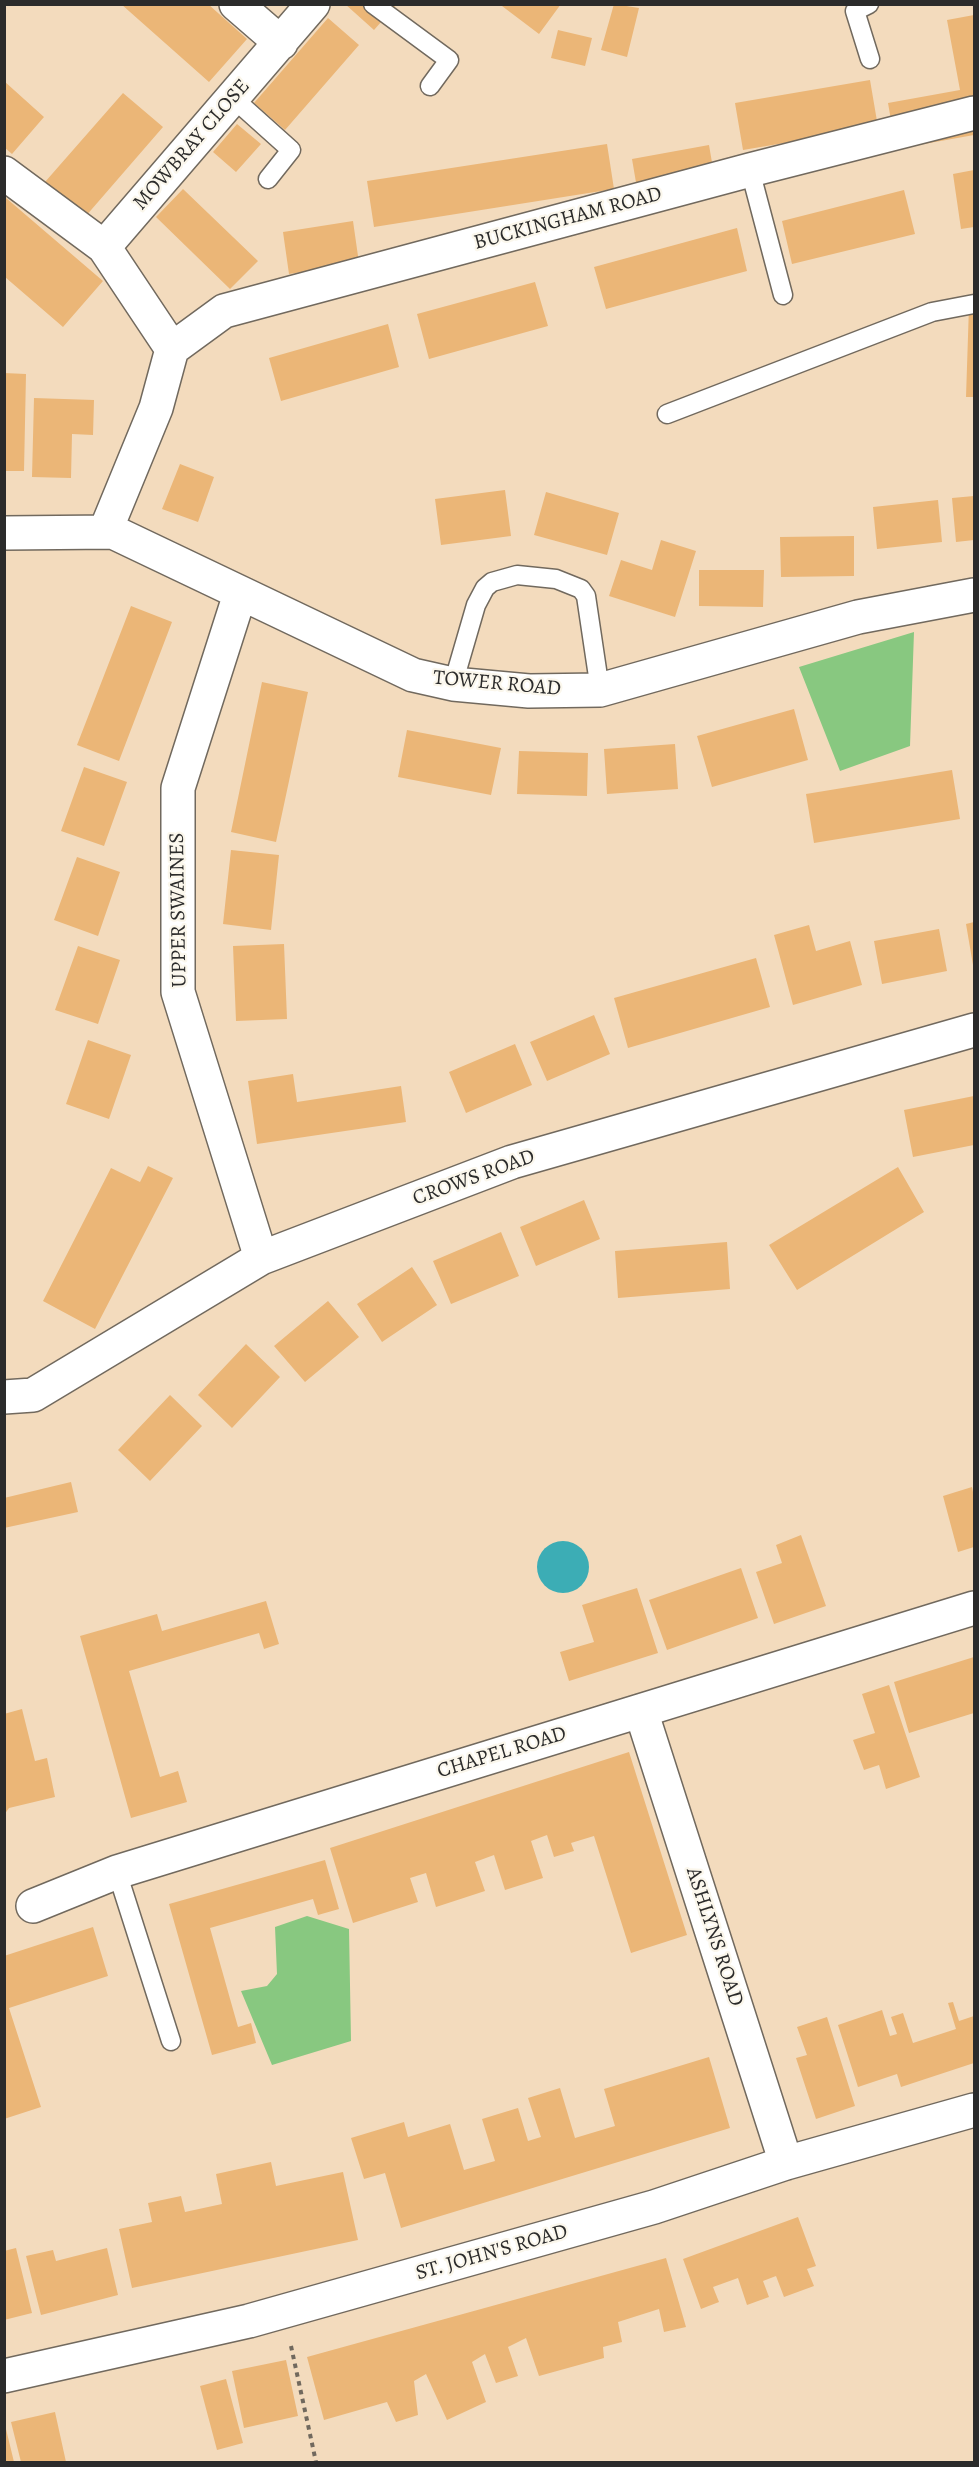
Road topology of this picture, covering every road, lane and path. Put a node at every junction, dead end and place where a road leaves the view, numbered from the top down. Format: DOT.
graph roads {
  1 [pos="236,4"];
  2 [pos="314,4"];
  3 [pos="373,4"];
  4 [pos="869,4"];
  5 [pos="281,43"];
  6 [pos="870,59"];
  7 [pos="430,86"];
  8 [pos="233,98"];
  9 [pos="975,113"];
  10 [pos="750,170"];
  11 [pos="4,172"];
  12 [pos="268,179"];
  13 [pos="104,247"];
  14 [pos="783,295"];
  15 [pos="975,304"];
  16 [pos="172,349"];
  17 [pos="667,414"];
  18 [pos="105,532"];
  19 [pos="4,533"];
  20 [pos="240,594"];
  21 [pos="975,595"];
  22 [pos="453,684"];
  23 [pos="600,690"];
  24 [pos="975,1030"];
  25 [pos="261,1258"];
  26 [pos="4,1397"];
  27 [pos="975,1608"];
  28 [pos="641,1711"];
  29 [pos="117,1872"];
  30 [pos="33,1906"];
  31 [pos="171,2041"];
  32 [pos="975,2110"];
  33 [pos="786,2163"];
  34 [pos="285,2311"];
  35 [pos="4,2376"];
  36 [pos="316,2463"];
  1 -- 5 [label="street"];
  2 -- 5 [label="street, MOWBRAY CLOSE"];
  3 -- 7 [label="lane"];
  4 -- 6 [label="lane"];
  5 -- 8 [label="street, MOWBRAY CLOSE"];
  8 -- 12 [label="lane"];
  8 -- 13 [label="street, MOWBRAY CLOSE"];
  9 -- 10 [label="street, BUCKINGHAM ROAD"];
  10 -- 14 [label="lane"];
  10 -- 16 [label="street, BUCKINGHAM ROAD"];
  11 -- 13 [label="street"];
  13 -- 16 [label="street"];
  15 -- 17 [label="lane"];
  16 -- 18 [label="street"];
  18 -- 19 [label="street, TOWER ROAD"];
  18 -- 20 [label="street, TOWER ROAD"];
  20 -- 22 [label="street, TOWER ROAD"];
  20 -- 25 [label="street, UPPER SWAINES"];
  21 -- 23 [label="street, TOWER ROAD"];
  22 -- 23 [label="street, TOWER ROAD"];
  22 -- 23 [label="lane"];
  24 -- 25 [label="street, CROWS ROAD"];
  25 -- 26 [label="street, CROWS ROAD"];
  27 -- 28 [label="street, CHAPEL ROAD"];
  28 -- 29 [label="street, CHAPEL ROAD"];
  28 -- 33 [label="street, ASHLYNS ROAD"];
  29 -- 30 [label="street, CHAPEL ROAD"];
  29 -- 31 [label="lane"];
  32 -- 33 [label="street, ST. JOHN'S ROAD"];
  33 -- 34 [label="street, ST. JOHN'S ROAD"];
  34 -- 35 [label="street, ST. JOHN'S ROAD"];
  34 -- 36 [label="path"];
}
